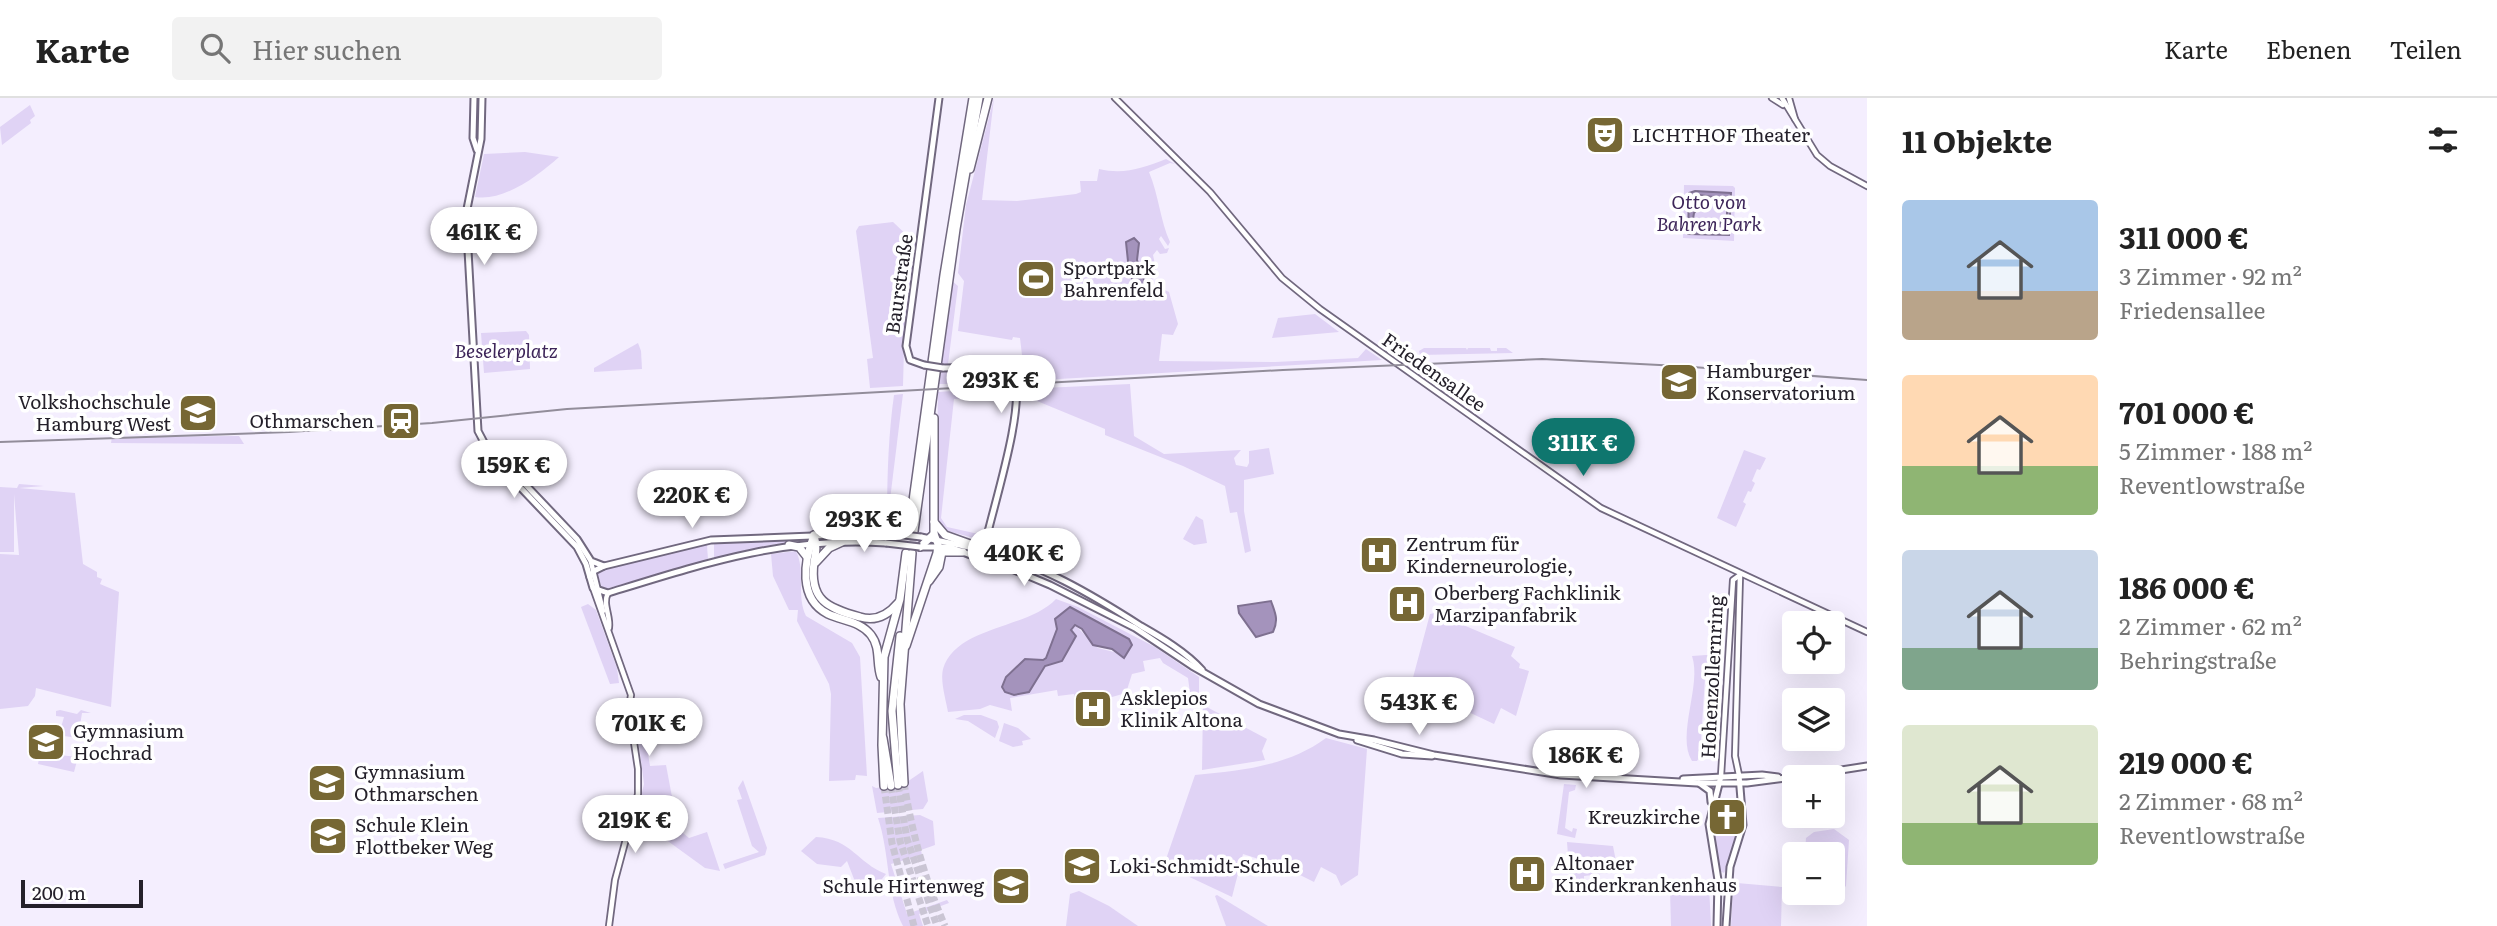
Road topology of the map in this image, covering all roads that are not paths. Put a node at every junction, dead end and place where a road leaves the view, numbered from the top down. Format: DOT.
graph roads {
  1 [pos="474,98"];
  2 [pos="482,98"];
  3 [pos="939,98"];
  4 [pos="973,98"];
  5 [pos="979,98"];
  6 [pos="988,98"];
  7 [pos="1115,98"];
  8 [pos="1772,98"];
  9 [pos="1782,98"];
  10 [pos="1789,98"];
  11 [pos="1786,107"];
  12 [pos="1795,120"];
  13 [pos="477,150"];
  14 [pos="1867,186"];
  15 [pos="960,207"];
  16 [pos="935,378"];
  17 [pos="496,458"];
  18 [pos="933,520"];
  19 [pos="935,540"];
  20 [pos="814,541"];
  21 [pos="842,542"];
  22 [pos="789,545"];
  23 [pos="920,547"];
  24 [pos="984,549"];
  25 [pos="963,552"];
  26 [pos="807,557"];
  27 [pos="591,561"];
  28 [pos="814,565"];
  29 [pos="604,566"];
  30 [pos="1008,567"];
  31 [pos="592,574"];
  32 [pos="1740,575"];
  33 [pos="927,585"];
  34 [pos="593,588"];
  35 [pos="600,592"];
  36 [pos="608,593"];
  37 [pos="900,599"];
  38 [pos="604,618"];
  39 [pos="905,621"];
  40 [pos="609,629"];
  41 [pos="1867,632"];
  42 [pos="903,656"];
  43 [pos="1203,671"];
  44 [pos="883,685"];
  45 [pos="1867,766"];
  46 [pos="1845,769"];
  47 [pos="1782,778"];
  48 [pos="1720,779"];
  49 [pos="1739,779"];
  50 [pos="1670,782"];
  51 [pos="1697,783"];
  52 [pos="894,785"];
  53 [pos="1711,809"];
  54 [pos="1729,878"];
  55 [pos="1718,880"];
  56 [pos="609,926"];
  57 [pos="1717,926"];
  58 [pos="1726,926"];
  1 -- 13 [label="main road"];
  2 -- 13 [label="main road"];
  3 -- 24 [label="main road, Baurstraße, bridge"];
  4 -- 16 [label="highway"];
  5 -- 15 [label="highway"];
  6 -- 15 [label="highway"];
  7 -- 32 [label="street, Friedensallee"];
  8 -- 11 [label="street"];
  9 -- 11 [label="street"];
  10 -- 12 [label="street"];
  11 -- 12 [label="street"];
  12 -- 14 [label="street"];
  13 -- 17 [label="main road"];
  15 -- 16 [label="highway"];
  16 -- 18 [label="highway"];
  17 -- 27 [label="main road"];
  17 -- 31 [label="main road"];
  18 -- 19 [label="highway"];
  18 -- 24 [label="highway"];
  19 -- 20 [label="main road, bridge"];
  19 -- 23 [label="highway"];
  19 -- 24 [label="main road"];
  19 -- 25 [label="main road"];
  19 -- 33 [label="highway"];
  20 -- 21 [label="main road"];
  20 -- 22 [label="main road"];
  20 -- 26 [label="highway"];
  20 -- 28 [label="highway"];
  20 -- 29 [label="main road"];
  21 -- 23 [label="main road, bridge"];
  21 -- 28 [label="highway"];
  22 -- 26 [label="highway"];
  22 -- 36 [label="main road"];
  24 -- 30 [label="main road"];
  24 -- 43 [label="main road"];
  25 -- 30 [label="main road"];
  25 -- 33 [label="highway"];
  26 -- 44 [label="highway"];
  27 -- 29 [label="main road"];
  27 -- 31 [label="street"];
  28 -- 37 [label="highway"];
  29 -- 31 [label="main road"];
  30 -- 43 [label="main road"];
  31 -- 34 [label="main road"];
  31 -- 35 [label="street"];
  32 -- 41 [label="street, Friedensallee"];
  32 -- 48 [label="street, Hohenzollernring"];
  32 -- 49 [label="street, Hohenzollernring"];
  33 -- 42 [label="highway"];
  34 -- 35 [label="main road"];
  34 -- 38 [label="street"];
  35 -- 36 [label="main road"];
  35 -- 38 [label="street"];
  36 -- 40 [label="street"];
  37 -- 39 [label="highway"];
  37 -- 44 [label="highway"];
  38 -- 40 [label="street"];
  39 -- 42 [label="highway"];
  39 -- 52 [label="highway"];
  40 -- 56 [label="street"];
  42 -- 52 [label="highway"];
  43 -- 50 [label="main road"];
  44 -- 52 [label="highway"];
  45 -- 46 [label="main road"];
  47 -- 49 [label="main road"];
  48 -- 49 [label="main road"];
  48 -- 50 [label="main road"];
  48 -- 51 [label="main road"];
  48 -- 53 [label="main road, Hohenzollernring"];
  49 -- 54 [label="main road, Hohenzollernring"];
  50 -- 51 [label="main road"];
  51 -- 53 [label="main road"];
  53 -- 55 [label="main road, Hohenzollernring"];
  54 -- 55 [label="main road"];
  54 -- 58 [label="main road, Hohenzollernring"];
  55 -- 57 [label="main road, Hohenzollernring"];
}
